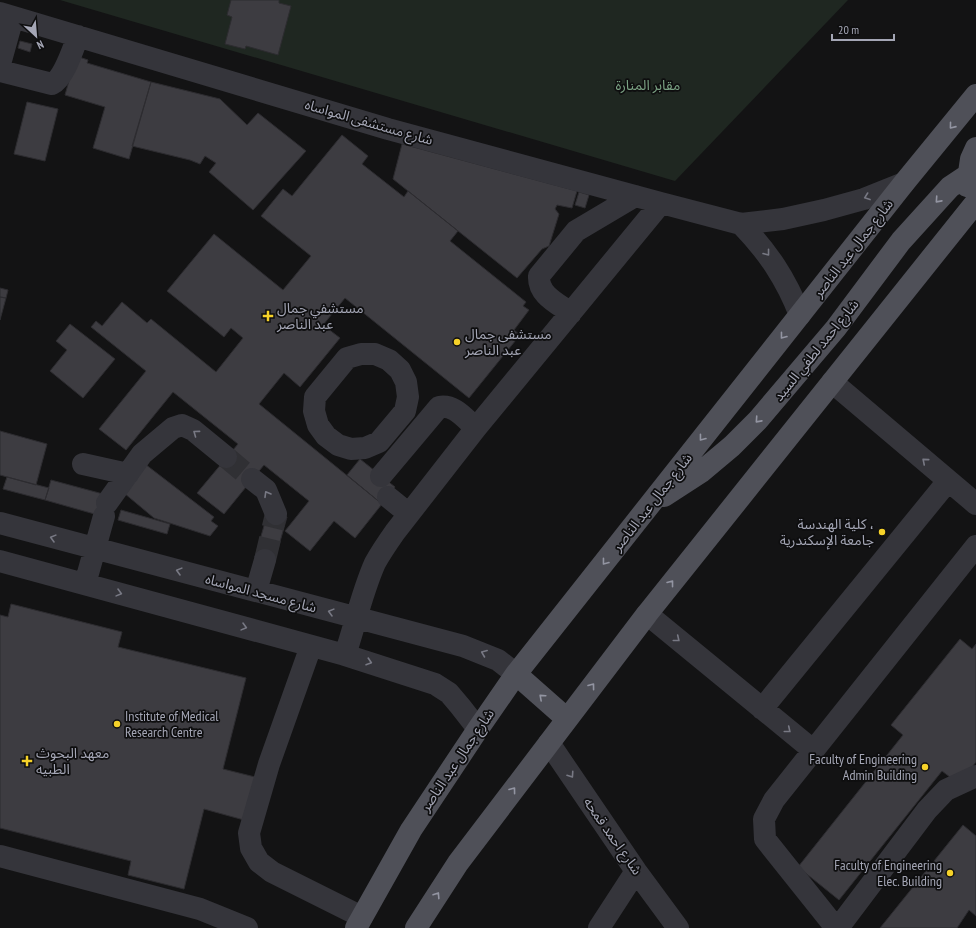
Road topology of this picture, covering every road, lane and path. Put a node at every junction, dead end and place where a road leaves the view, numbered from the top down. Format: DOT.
graph roads {
  1 [pos="3,14"];
  2 [pos="78,36"];
  3 [pos="0,64"];
  4 [pos="0,71"];
  5 [pos="976,95"];
  6 [pos="976,148"];
  7 [pos="972,174"];
  8 [pos="904,184"];
  9 [pos="635,196"];
  10 [pos="661,204"];
  11 [pos="974,208"];
  12 [pos="741,224"];
  13 [pos="571,313"];
  14 [pos="800,315"];
  15 [pos="832,382"];
  16 [pos="392,426"];
  17 [pos="476,428"];
  18 [pos="410,440"];
  19 [pos="226,458"];
  20 [pos="83,464"];
  21 [pos="128,474"];
  22 [pos="381,476"];
  23 [pos="252,479"];
  24 [pos="948,481"];
  25 [pos="388,497"];
  26 [pos="976,504"];
  27 [pos="647,508"];
  28 [pos="276,514"];
  29 [pos="409,514"];
  30 [pos="0,523"];
  31 [pos="976,546"];
  32 [pos="94,549"];
  33 [pos="265,560"];
  34 [pos="0,561"];
  35 [pos="85,584"];
  36 [pos="256,591"];
  37 [pos="647,614"];
  38 [pos="356,618"];
  39 [pos="311,646"];
  40 [pos="346,655"];
  41 [pos="516,674"];
  42 [pos="762,709"];
  43 [pos="567,719"];
  44 [pos="478,729"];
  45 [pos="549,743"];
  46 [pos="814,751"];
  47 [pos="976,776"];
  48 [pos="0,856"];
  49 [pos="636,871"];
  50 [pos="359,923"];
  51 [pos="247,928"];
  52 [pos="416,928"];
  53 [pos="599,928"];
  54 [pos="678,928"];
  55 [pos="837,928"];
  1 -- 2 [label="street, شارع مستشفى المواساه"];
  1 -- 3 [label="street"];
  2 -- 4 [label="street"];
  2 -- 9 [label="street, شارع مستشفى المواساه"];
  5 -- 8 [label="main road, شارع جمال عبد الناصر, one-way"];
  6 -- 7 [label="main road"];
  7 -- 11 [label="main road"];
  7 -- 27 [label="main road, شارع احمد لطفي السيد, one-way"];
  8 -- 12 [label="street, شارع مستشفى المواساه, one-way"];
  8 -- 14 [label="main road, شارع جمال عبد الناصر"];
  9 -- 10 [label="street, شارع مستشفى المواساه"];
  9 -- 13 [label="street"];
  10 -- 12 [label="street, شارع مستشفى المواساه"];
  10 -- 13 [label="street"];
  11 -- 15 [label="main road"];
  12 -- 14 [label="street, one-way"];
  13 -- 17 [label="street"];
  14 -- 27 [label="main road, شارع جمال عبد الناصر, one-way"];
  24 -- 15 [label="street, one-way"];
  37 -- 15 [label="main road, one-way"];
  16 -- 16 [label="street"];
  16 -- 18 [label="street"];
  17 -- 18 [label="street"];
  17 -- 29 [label="street"];
  18 -- 22 [label="street"];
  19 -- 21 [label="street, one-way"];
  20 -- 21 [label="street"];
  21 -- 32 [label="street"];
  28 -- 23 [label="street, one-way"];
  24 -- 26 [label="street"];
  24 -- 42 [label="street"];
  25 -- 29 [label="street"];
  27 -- 41 [label="main road, شارع جمال عبد الناصر, one-way"];
  29 -- 38 [label="street"];
  32 -- 30 [label="street, شارع مسجد المواساه, one-way"];
  31 -- 46 [label="street"];
  32 -- 35 [label="street"];
  36 -- 32 [label="street, شارع مسجد المواساه, one-way"];
  33 -- 36 [label="street"];
  34 -- 35 [label="street"];
  35 -- 39 [label="street, one-way"];
  38 -- 36 [label="street, شارع مسجد المواساه, one-way"];
  37 -- 42 [label="street, one-way"];
  43 -- 37 [label="main road, one-way"];
  38 -- 40 [label="street"];
  41 -- 38 [label="street, شارع مسجد المواساه, one-way"];
  39 -- 40 [label="street"];
  39 -- 50 [label="street"];
  40 -- 44 [label="street, one-way"];
  43 -- 41 [label="main road, one-way"];
  41 -- 44 [label="main road, شارع جمال عبد الناصر"];
  42 -- 46 [label="street, one-way"];
  43 -- 45 [label="main road"];
  44 -- 50 [label="main road, شارع جمال عبد الناصر"];
  45 -- 49 [label="street, شارع احمد قمحه, one-way"];
  52 -- 45 [label="main road, one-way"];
  46 -- 55 [label="street"];
  47 -- 55 [label="street"];
  48 -- 51 [label="street"];
  49 -- 53 [label="street"];
  49 -- 54 [label="street, شارع احمد قمحه"];
}
